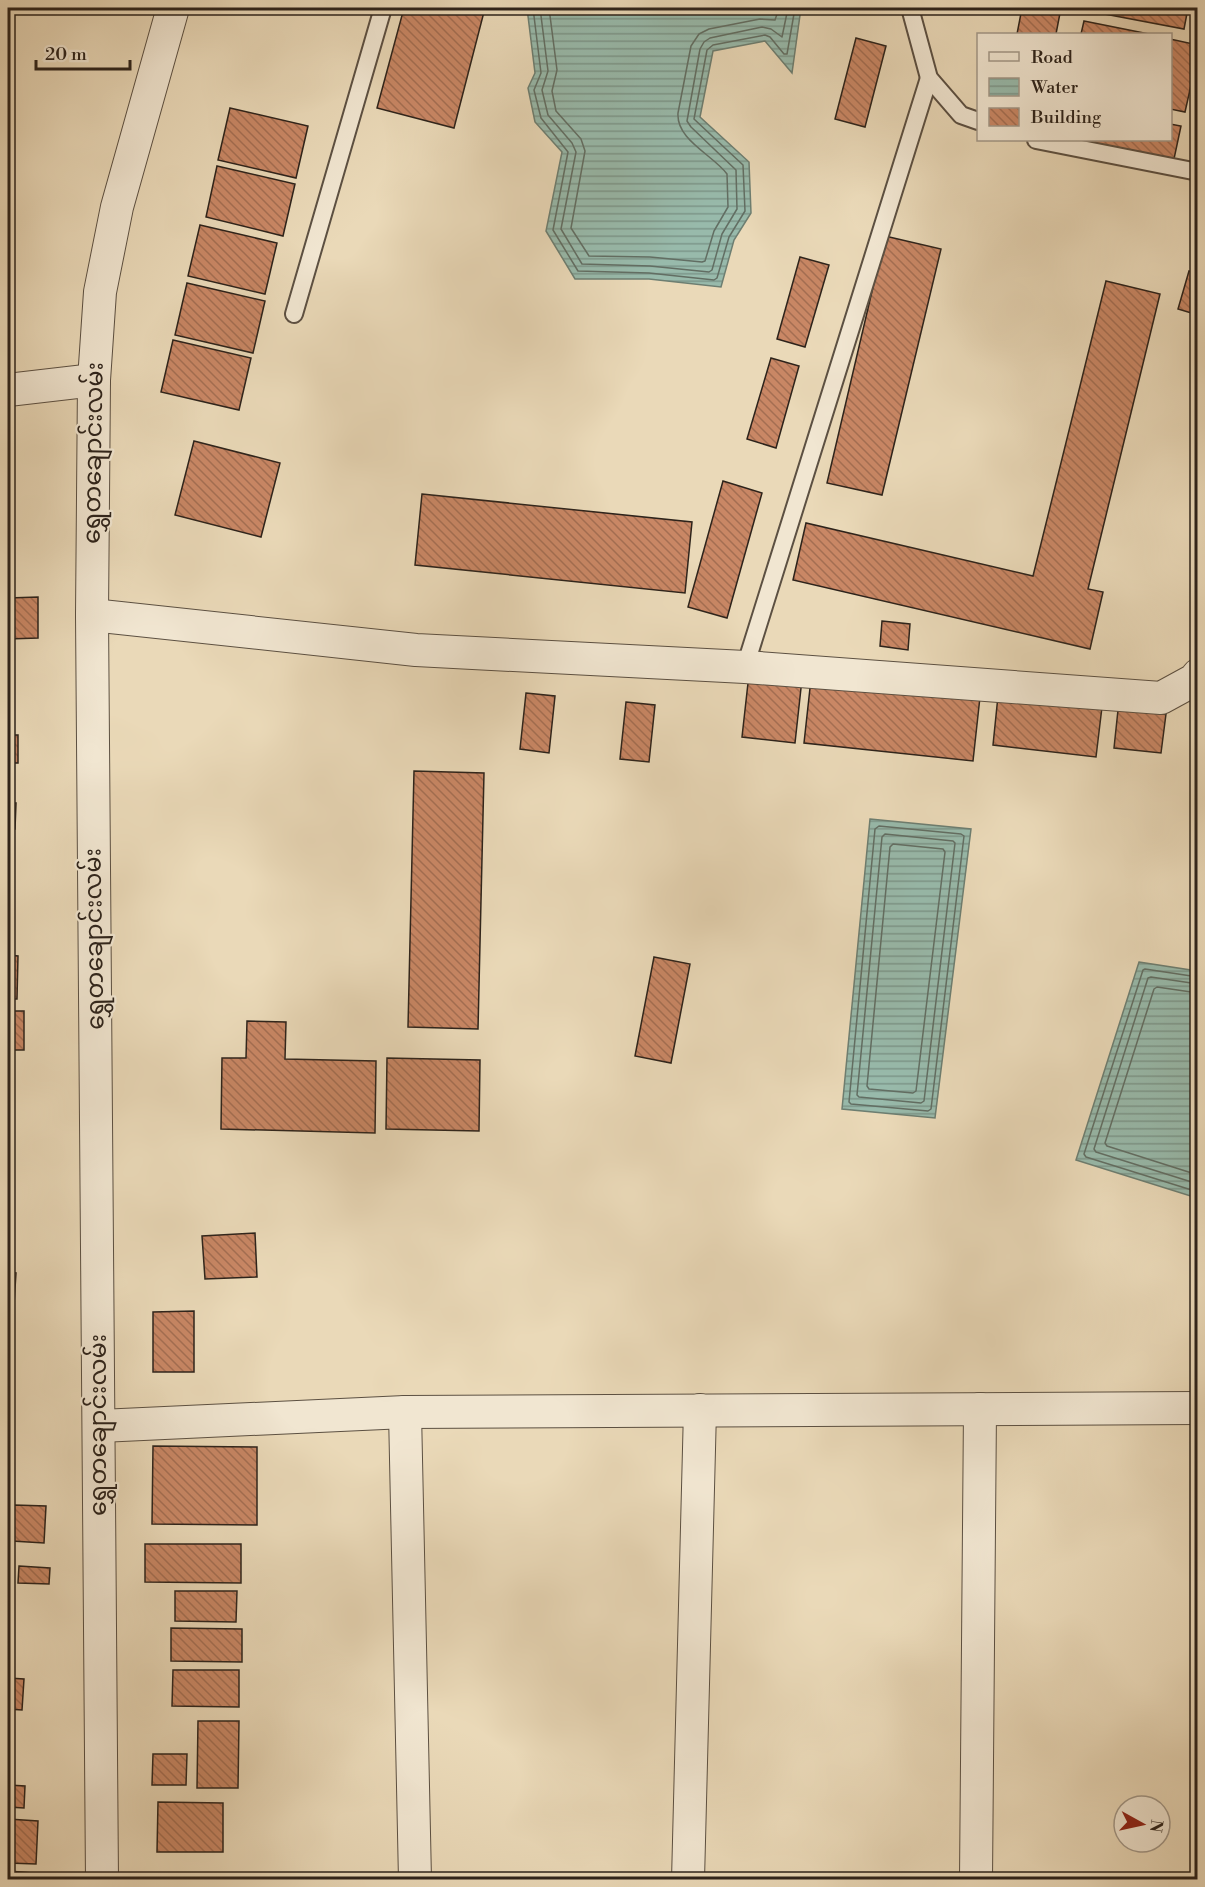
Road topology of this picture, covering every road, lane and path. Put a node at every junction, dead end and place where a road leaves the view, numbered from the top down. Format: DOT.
graph roads {
  1 [pos="173,8"];
  2 [pos="383,8"];
  3 [pos="910,8"];
  4 [pos="929,78"];
  5 [pos="977,121"];
  6 [pos="1041,141"];
  7 [pos="1197,172"];
  8 [pos="294,314"];
  9 [pos="94,380"];
  10 [pos="8,390"];
  11 [pos="92,615"];
  12 [pos="745,667"];
  13 [pos="1197,675"];
  14 [pos="1197,1408"];
  15 [pos="980,1409"];
  16 [pos="700,1410"];
  17 [pos="405,1412"];
  18 [pos="100,1426"];
  19 [pos="102,1880"];
  20 [pos="415,1880"];
  21 [pos="688,1880"];
  22 [pos="976,1880"];
  1 -- 9 [label="street, ရွှေတချောင်းလမ်း"];
  2 -- 8 [label="lane"];
  3 -- 4 [label="lane"];
  4 -- 5 [label="lane"];
  4 -- 12 [label="lane"];
  6 -- 7 [label="lane"];
  9 -- 10 [label="street"];
  9 -- 11 [label="street, ရွှေတချောင်းလမ်း"];
  11 -- 12 [label="street"];
  11 -- 18 [label="street, ရွှေတချောင်းလမ်း"];
  12 -- 13 [label="street"];
  14 -- 15 [label="street"];
  15 -- 16 [label="street"];
  15 -- 22 [label="street"];
  16 -- 17 [label="street"];
  16 -- 21 [label="street"];
  17 -- 18 [label="street"];
  17 -- 20 [label="street"];
  18 -- 19 [label="street, ရွှေတချောင်းလမ်း"];
}
